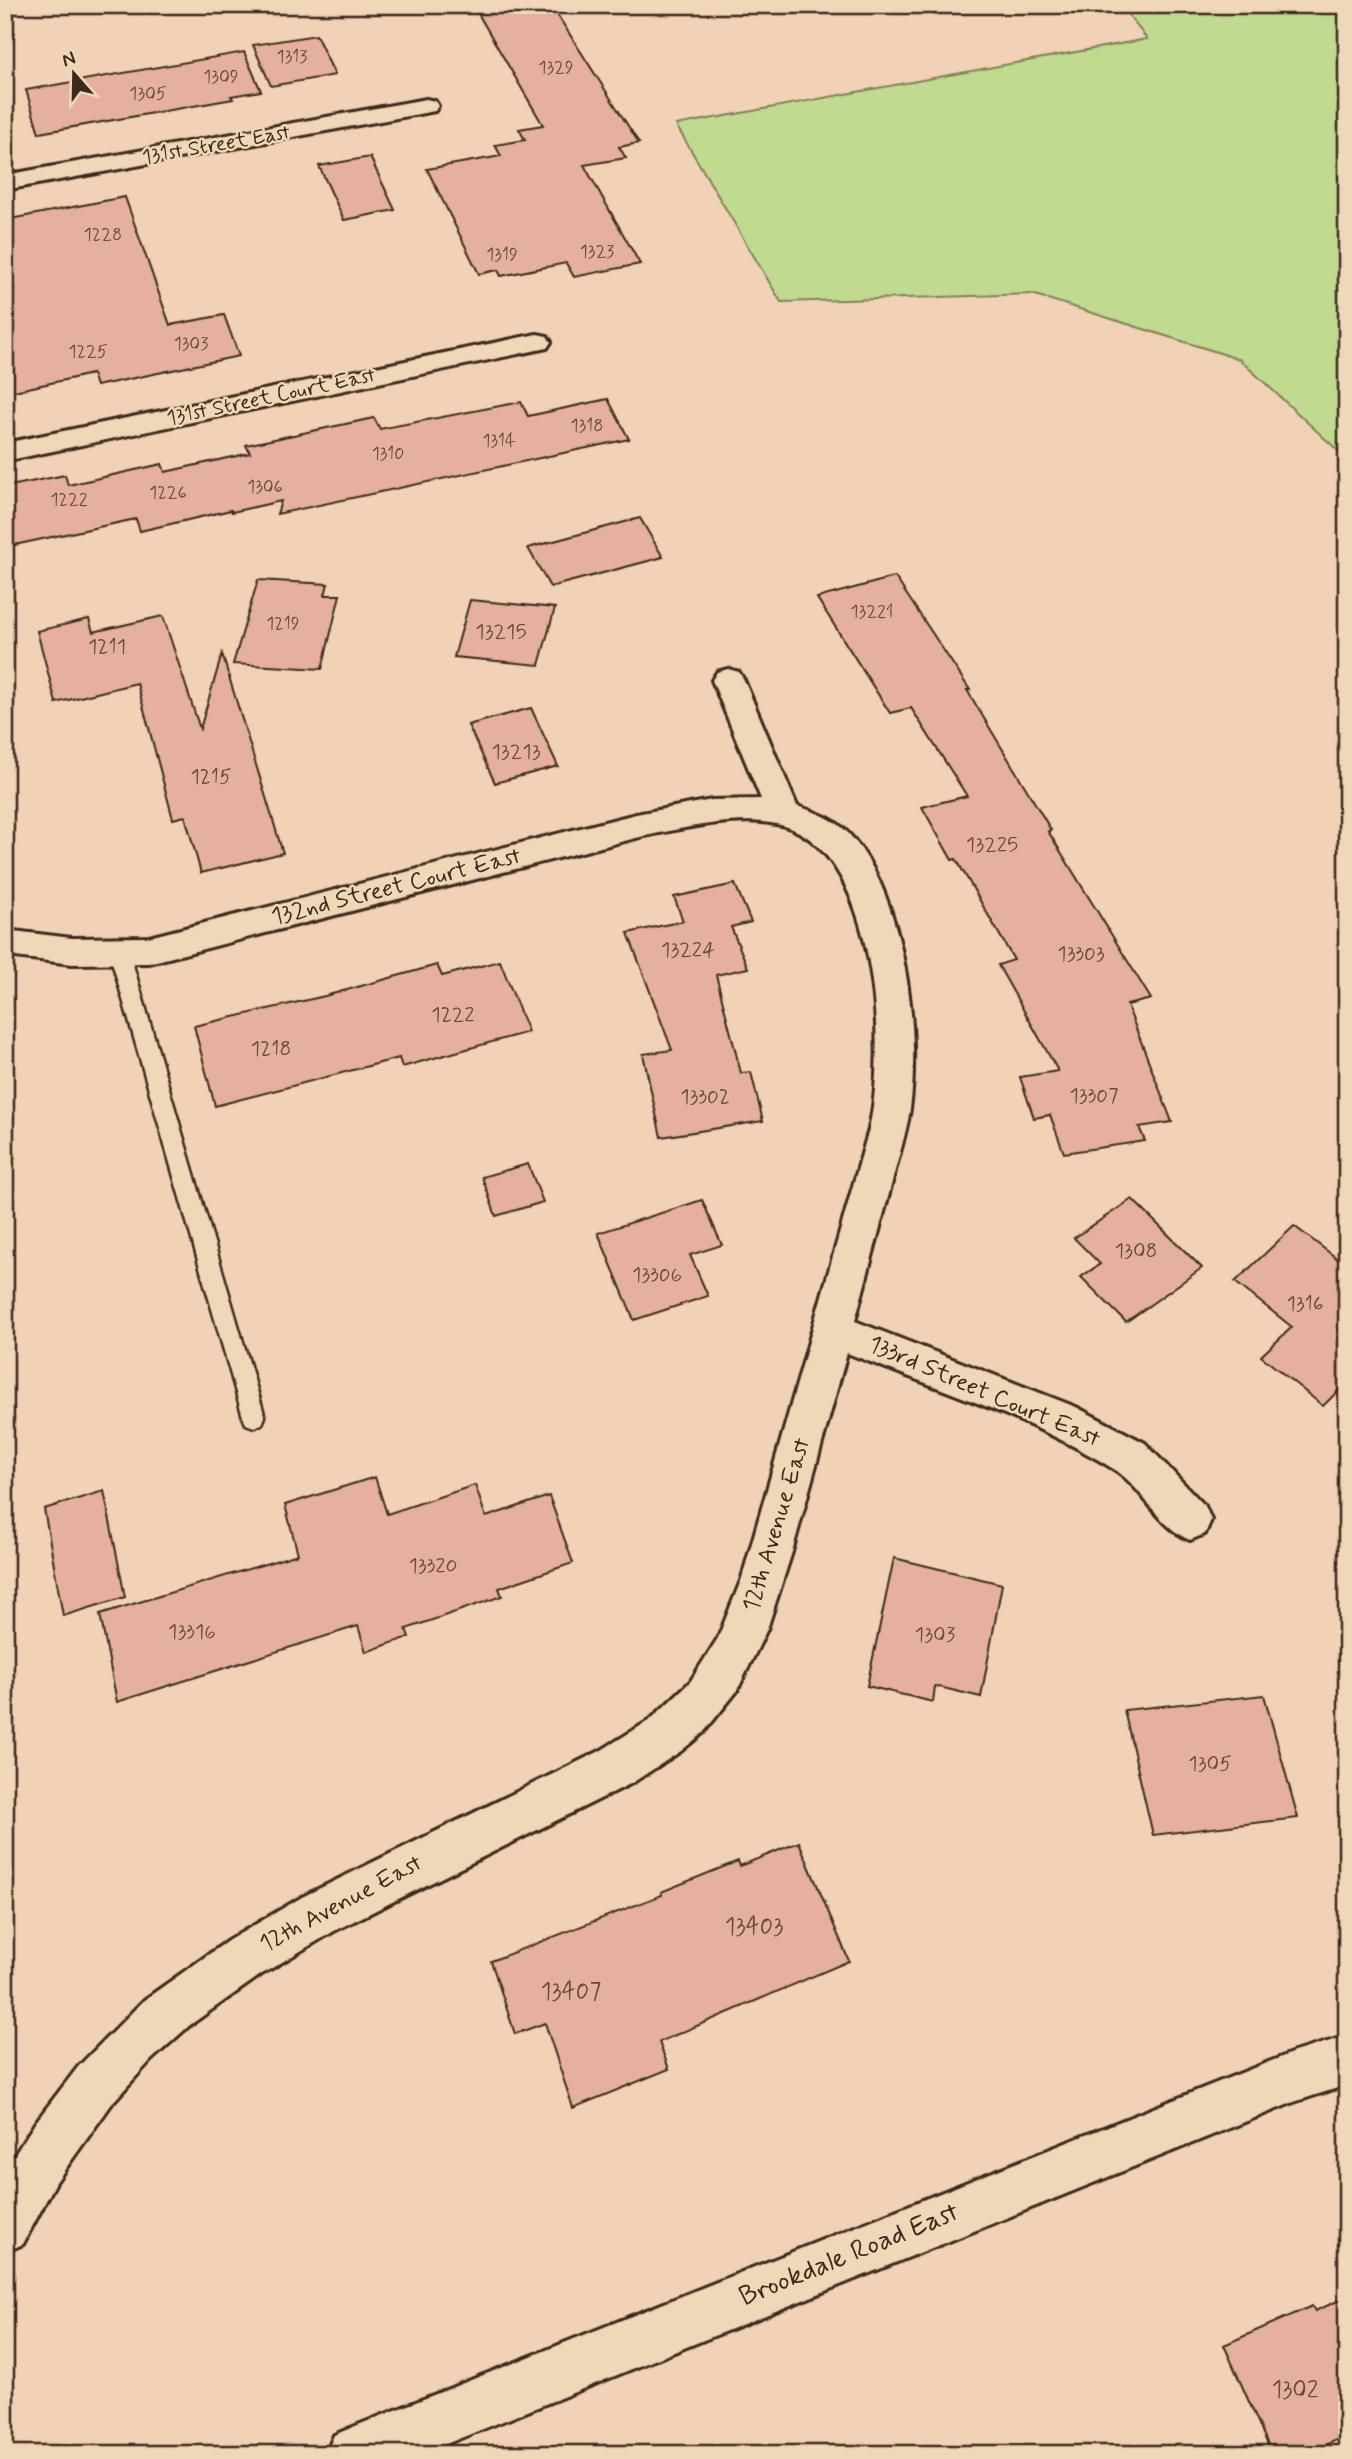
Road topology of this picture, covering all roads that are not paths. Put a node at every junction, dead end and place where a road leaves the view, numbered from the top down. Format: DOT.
graph roads {
  1 [pos="426,106"];
  2 [pos="5,184"];
  3 [pos="537,342"];
  4 [pos="5,453"];
  5 [pos="728,680"];
  6 [pos="784,814"];
  7 [pos="7,943"];
  8 [pos="118,951"];
  9 [pos="833,1330"];
  10 [pos="254,1417"];
  11 [pos="1190,1520"];
  12 [pos="1347,2060"];
  13 [pos="5,2225"];
  14 [pos="353,2454"];
  1 -- 2 [label="street, 131st Street East"];
  3 -- 4 [label="street, 131st Street Court East"];
  5 -- 6 [label="street"];
  6 -- 8 [label="street, 132nd Street Court East"];
  6 -- 9 [label="street, 12th Avenue East"];
  7 -- 8 [label="street, 132nd Street Court East"];
  8 -- 10 [label="lane"];
  9 -- 11 [label="street, 133rd Street Court East"];
  9 -- 13 [label="street, 12th Avenue East"];
  12 -- 14 [label="street, Brookdale Road East"];
}
